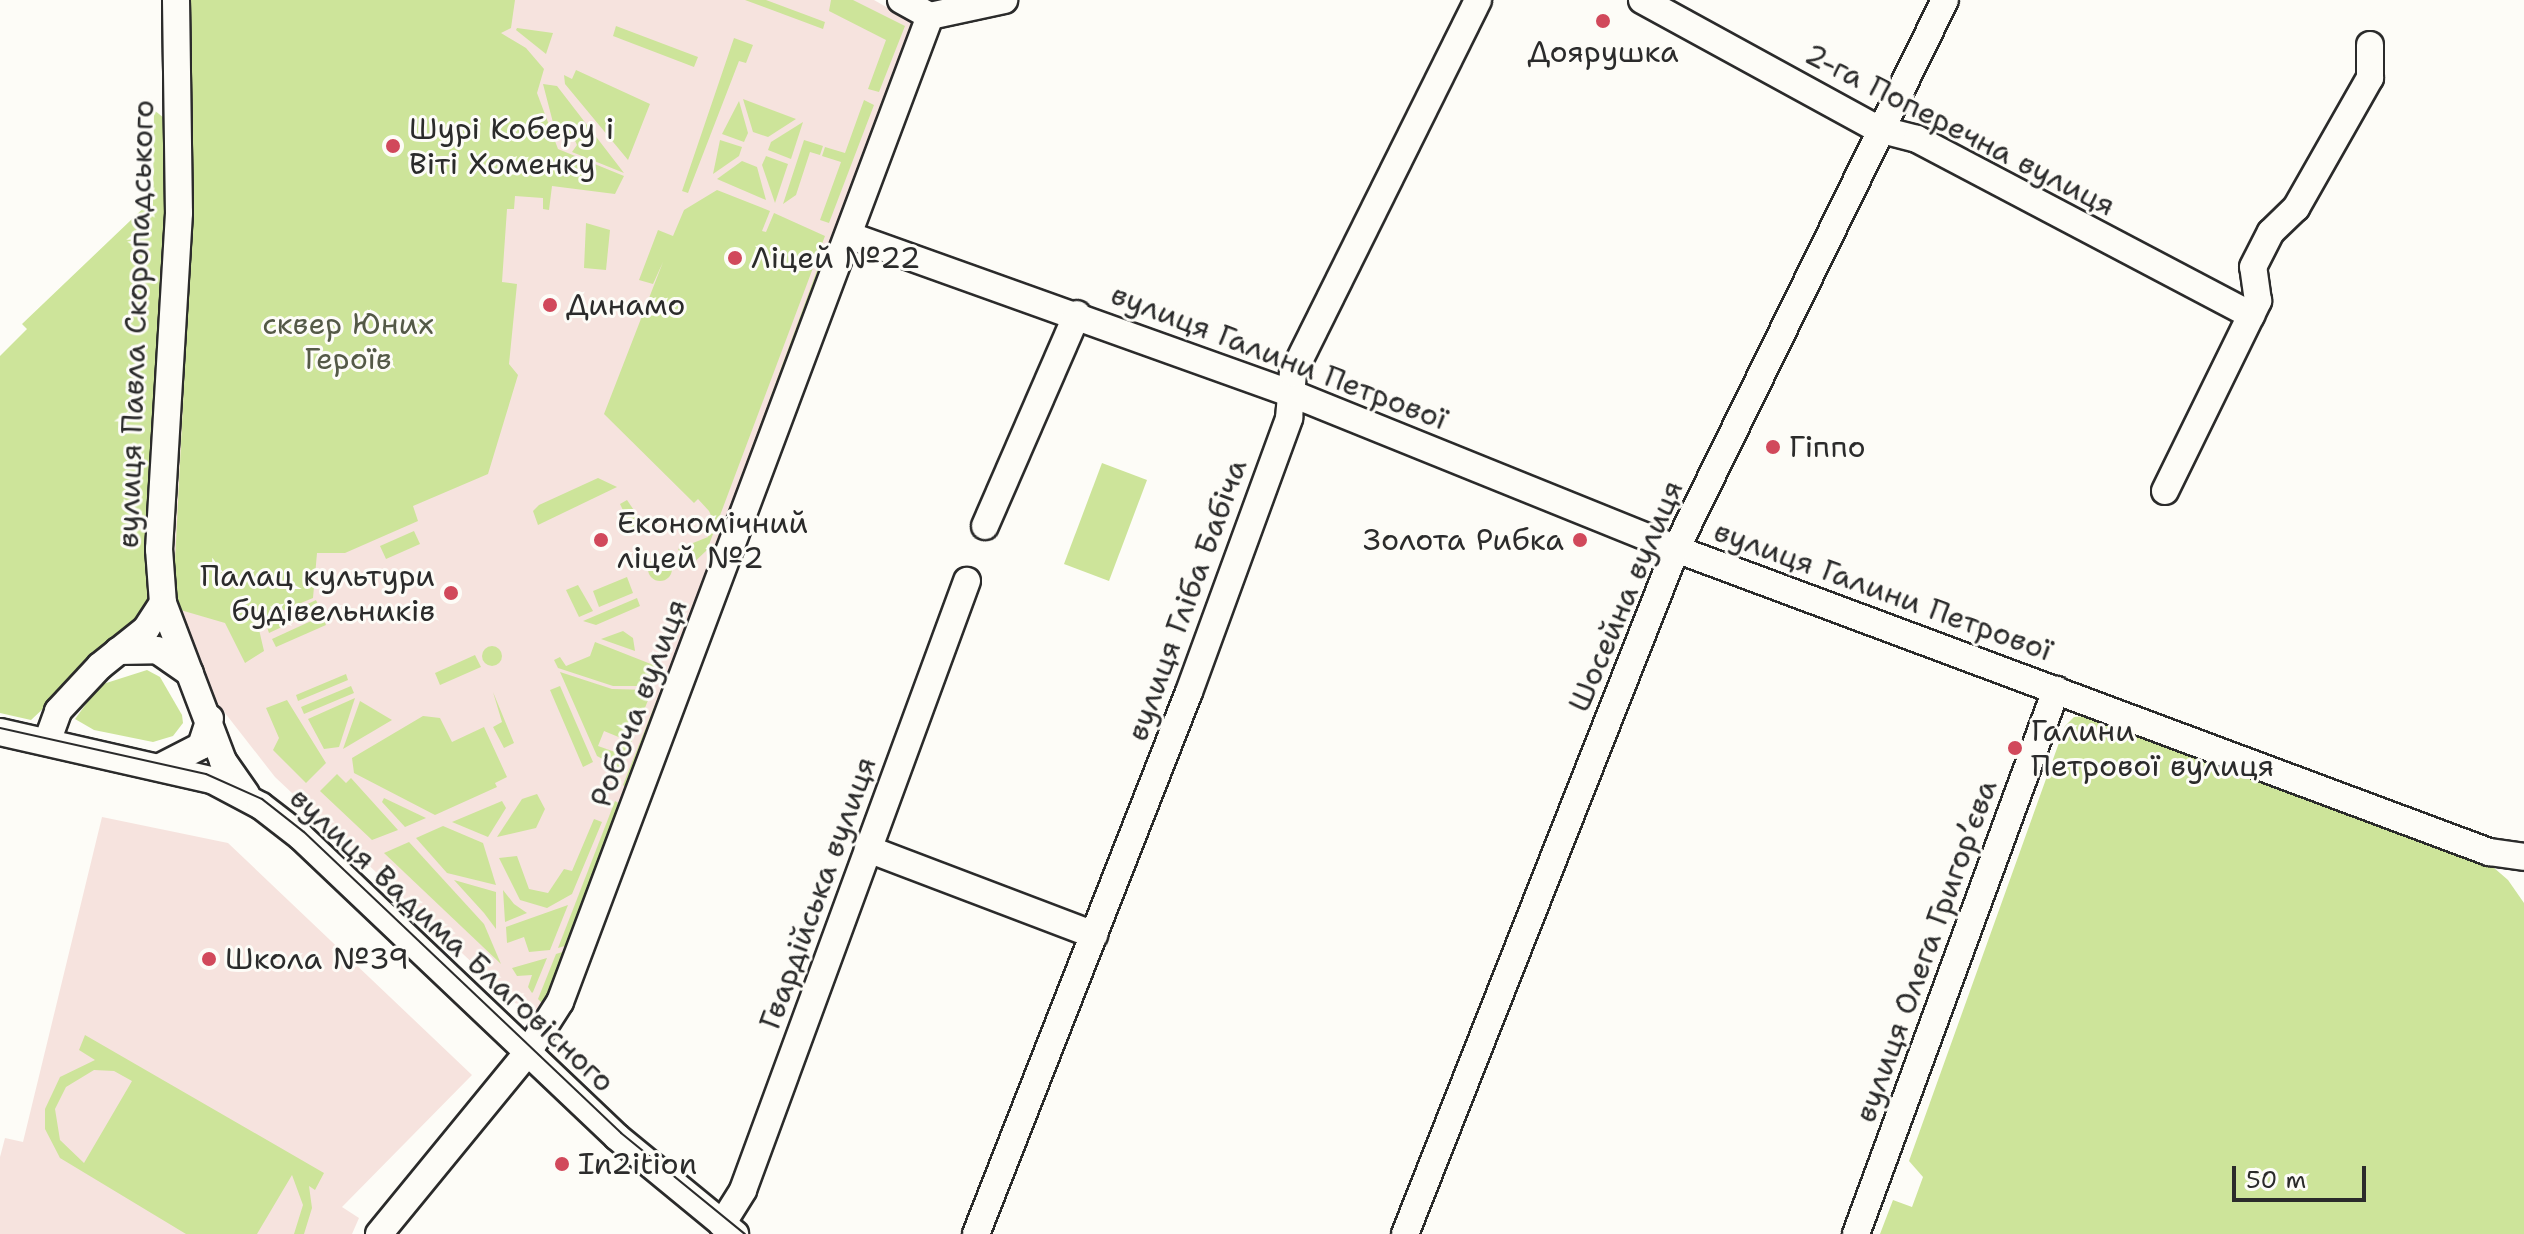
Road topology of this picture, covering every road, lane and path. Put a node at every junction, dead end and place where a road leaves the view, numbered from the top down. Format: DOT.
graph roads {
  1 [pos="176,0"];
  2 [pos="901,0"];
  3 [pos="1004,0"];
  4 [pos="1478,0"];
  5 [pos="1642,0"];
  6 [pos="1945,0"];
  7 [pos="930,16"];
  8 [pos="2370,45"];
  9 [pos="1878,129"];
  10 [pos="851,236"];
  11 [pos="1077,314"];
  12 [pos="2251,315"];
  13 [pos="1293,394"];
  14 [pos="2165,491"];
  15 [pos="985,526"];
  16 [pos="1676,549"];
  17 [pos="967,581"];
  18 [pos="163,603"];
  19 [pos="118,651"];
  20 [pos="194,677"];
  21 [pos="2056,690"];
  22 [pos="210,718"];
  23 [pos="0,732"];
  24 [pos="47,742"];
  25 [pos="160,767"];
  26 [pos="251,799"];
  27 [pos="868,849"];
  28 [pos="2524,857"];
  29 [pos="1094,935"];
  30 [pos="528,1052"];
  31 [pos="728,1229"];
  32 [pos="379,1234"];
  33 [pos="976,1234"];
  34 [pos="1405,1234"];
  35 [pos="1856,1234"];
  1 -- 18 [label="street, вулиця Павла Скоропадського"];
  2 -- 7 [label="street"];
  3 -- 7 [label="street"];
  4 -- 13 [label="street, вулиця Гліба Бабіча"];
  5 -- 9 [label="street, 2-га Поперечна вулиця"];
  6 -- 9 [label="street, Шосейна вулиця"];
  7 -- 10 [label="street, Робоча вулиця"];
  8 -- 12 [label="street"];
  9 -- 12 [label="street, 2-га Поперечна вулиця"];
  9 -- 16 [label="street, Шосейна вулиця"];
  10 -- 11 [label="street, вулиця Галини Петрової"];
  10 -- 30 [label="street, Робоча вулиця"];
  11 -- 13 [label="street, вулиця Галини Петрової"];
  11 -- 15 [label="street"];
  12 -- 14 [label="street"];
  13 -- 16 [label="street, вулиця Галини Петрової"];
  13 -- 29 [label="street, вулиця Гліба Бабіча"];
  16 -- 21 [label="street, вулиця Галини Петрової"];
  16 -- 34 [label="street, Шосейна вулиця"];
  17 -- 27 [label="street, Гвардійська вулиця"];
  18 -- 19 [label="street"];
  18 -- 20 [label="street, вулиця Павла Скоропадського"];
  19 -- 20 [label="street"];
  19 -- 24 [label="street"];
  20 -- 22 [label="street, вулиця Павла Скоропадського"];
  21 -- 28 [label="street, вулиця Галини Петрової"];
  21 -- 35 [label="street, вулиця Олега Григорʼєва"];
  22 -- 25 [label="street"];
  22 -- 26 [label="street, вулиця Павла Скоропадського"];
  23 -- 24 [label="street, вулиця Вадима Благовісного"];
  24 -- 25 [label="street, вулиця Вадима Благовісного"];
  25 -- 26 [label="street, вулиця Вадима Благовісного"];
  26 -- 30 [label="street, вулиця Вадима Благовісного"];
  27 -- 29 [label="street"];
  27 -- 31 [label="street, Гвардійська вулиця"];
  29 -- 33 [label="street, вулиця Гліба Бабіча"];
  30 -- 31 [label="street, вулиця Вадима Благовісного"];
  30 -- 32 [label="street, Робоча вулиця"];
}
